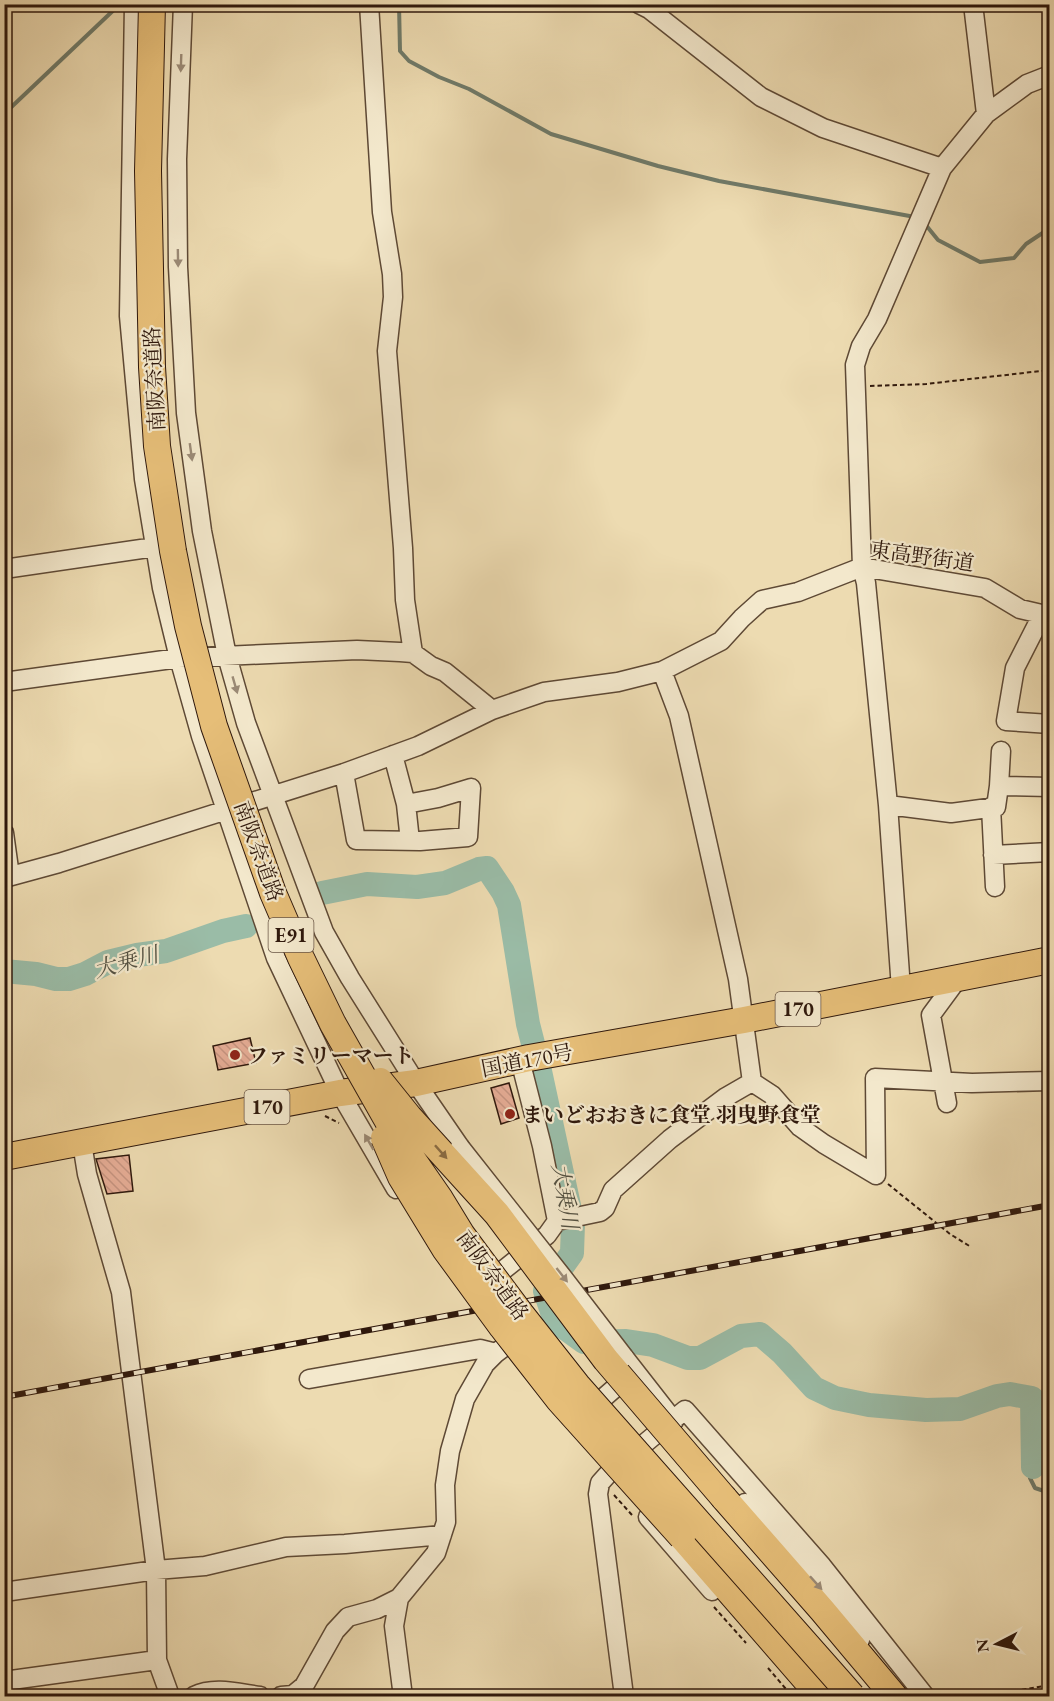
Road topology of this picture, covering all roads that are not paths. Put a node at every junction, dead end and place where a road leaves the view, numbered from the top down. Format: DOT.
graph roads {
  1 [pos="134,4"];
  2 [pos="143,4"];
  3 [pos="152,4"];
  4 [pos="183,4"];
  5 [pos="369,4"];
  6 [pos="639,4"];
  7 [pos="973,4"];
  8 [pos="1050,75"];
  9 [pos="986,114"];
  10 [pos="942,168"];
  11 [pos="155,547"];
  12 [pos="862,567"];
  13 [pos="4,569"];
  14 [pos="1046,616"];
  15 [pos="413,653"];
  16 [pos="227,656"];
  17 [pos="179,658"];
  18 [pos="662,671"];
  19 [pos="4,682"];
  20 [pos="492,710"];
  21 [pos="1050,724"];
  22 [pos="1001,751"];
  23 [pos="393,755"];
  24 [pos="344,773"];
  25 [pos="999,786"];
  26 [pos="1050,787"];
  27 [pos="273,796"];
  28 [pos="406,804"];
  29 [pos="888,805"];
  30 [pos="991,807"];
  31 [pos="227,810"];
  32 [pos="4,833"];
  33 [pos="410,841"];
  34 [pos="1050,852"];
  35 [pos="993,855"];
  36 [pos="7,877"];
  37 [pos="995,887"];
  38 [pos="273,893"];
  39 [pos="1050,960"];
  40 [pos="959,978"];
  41 [pos="901,989"];
  42 [pos="744,1020"];
  43 [pos="532,1058"];
  44 [pos="943,1081"];
  45 [pos="1050,1081"];
  46 [pos="752,1082"];
  47 [pos="416,1083"];
  48 [pos="340,1093"];
  49 [pos="947,1103"];
  50 [pos="382,1135"];
  51 [pos="82,1143"];
  52 [pos="4,1157"];
  53 [pos="567,1219"];
  54 [pos="468,1298"];
  55 [pos="500,1350"];
  56 [pos="630,1364"];
  57 [pos="309,1379"];
  58 [pos="679,1415"];
  59 [pos="569,1428"];
  60 [pos="609,1473"];
  61 [pos="442,1535"];
  62 [pos="156,1570"];
  63 [pos="4,1592"];
  64 [pos="399,1598"];
  65 [pos="157,1660"];
  66 [pos="4,1681"];
  67 [pos="170,1696"];
  68 [pos="194,1696"];
  69 [pos="260,1696"];
  70 [pos="281,1696"];
  71 [pos="401,1696"];
  72 [pos="624,1696"];
  73 [pos="809,1696"];
  74 [pos="820,1696"];
  75 [pos="839,1696"];
  76 [pos="852,1696"];
  77 [pos="896,1696"];
  78 [pos="925,1696"];
  1 -- 11 [label="street"];
  2 -- 50 [label="highway, 南阪奈道路 / E91"];
  3 -- 38 [label="highway, 南阪奈道路 / E91, bridge"];
  4 -- 16 [label="street, one-way"];
  5 -- 15 [label="street"];
  6 -- 10 [label="street"];
  7 -- 9 [label="street"];
  8 -- 9 [label="street"];
  9 -- 10 [label="street"];
  10 -- 12 [label="street"];
  11 -- 13 [label="street"];
  11 -- 17 [label="street"];
  12 -- 14 [label="street, 東高野街道"];
  12 -- 18 [label="street, 東高野街道"];
  12 -- 29 [label="street"];
  14 -- 21 [label="street"];
  15 -- 16 [label="street"];
  15 -- 20 [label="street"];
  16 -- 17 [label="street"];
  16 -- 27 [label="street, one-way"];
  17 -- 19 [label="street"];
  17 -- 31 [label="street"];
  18 -- 20 [label="street, 東高野街道"];
  18 -- 42 [label="street"];
  20 -- 23 [label="street, 東高野街道"];
  22 -- 25 [label="street"];
  23 -- 24 [label="street, 東高野街道"];
  23 -- 28 [label="street"];
  24 -- 27 [label="street, 東高野街道"];
  24 -- 33 [label="street"];
  25 -- 26 [label="street"];
  25 -- 30 [label="street"];
  27 -- 31 [label="street, 東高野街道"];
  27 -- 47 [label="street"];
  28 -- 33 [label="street"];
  28 -- 33 [label="street"];
  29 -- 30 [label="street"];
  29 -- 41 [label="street"];
  30 -- 35 [label="street"];
  31 -- 36 [label="street, 東高野街道"];
  31 -- 48 [label="street"];
  32 -- 36 [label="street"];
  34 -- 35 [label="street"];
  35 -- 37 [label="street"];
  38 -- 76 [label="highway, 南阪奈道路 / E91, bridge"];
  38 -- 77 [label="highway, one-way, bridge"];
  39 -- 40 [label="highway, 国道170号 / 170"];
  40 -- 41 [label="highway, 国道170号 / 170"];
  40 -- 44 [label="street"];
  41 -- 42 [label="highway, 国道170号 / 170"];
  42 -- 43 [label="highway, 国道170号 / 170"];
  42 -- 46 [label="street"];
  43 -- 47 [label="highway, 国道170号 / 170"];
  43 -- 53 [label="street"];
  44 -- 45 [label="street"];
  44 -- 46 [label="street"];
  44 -- 49 [label="street"];
  46 -- 53 [label="street"];
  47 -- 48 [label="highway, 国道170号 / 170"];
  47 -- 56 [label="street, one-way, bridge"];
  48 -- 51 [label="highway, 国道170号 / 170"];
  54 -- 48 [label="street, one-way"];
  50 -- 74 [label="highway, bridge"];
  50 -- 75 [label="highway, 南阪奈道路 / E91, bridge"];
  51 -- 52 [label="highway, 国道170号 / 170"];
  51 -- 62 [label="street"];
  53 -- 54 [label="street"];
  54 -- 55 [label="street"];
  55 -- 57 [label="street"];
  55 -- 59 [label="street"];
  55 -- 61 [label="street"];
  56 -- 58 [label="street"];
  56 -- 59 [label="street"];
  58 -- 60 [label="street"];
  58 -- 77 [label="street, one-way"];
  58 -- 78 [label="street"];
  59 -- 60 [label="street"];
  60 -- 72 [label="street"];
  60 -- 73 [label="street"];
  61 -- 62 [label="street"];
  61 -- 64 [label="street"];
  62 -- 63 [label="street"];
  62 -- 65 [label="street"];
  64 -- 70 [label="street"];
  64 -- 71 [label="street"];
  65 -- 66 [label="street"];
  65 -- 67 [label="street"];
  68 -- 69 [label="street"];
}
